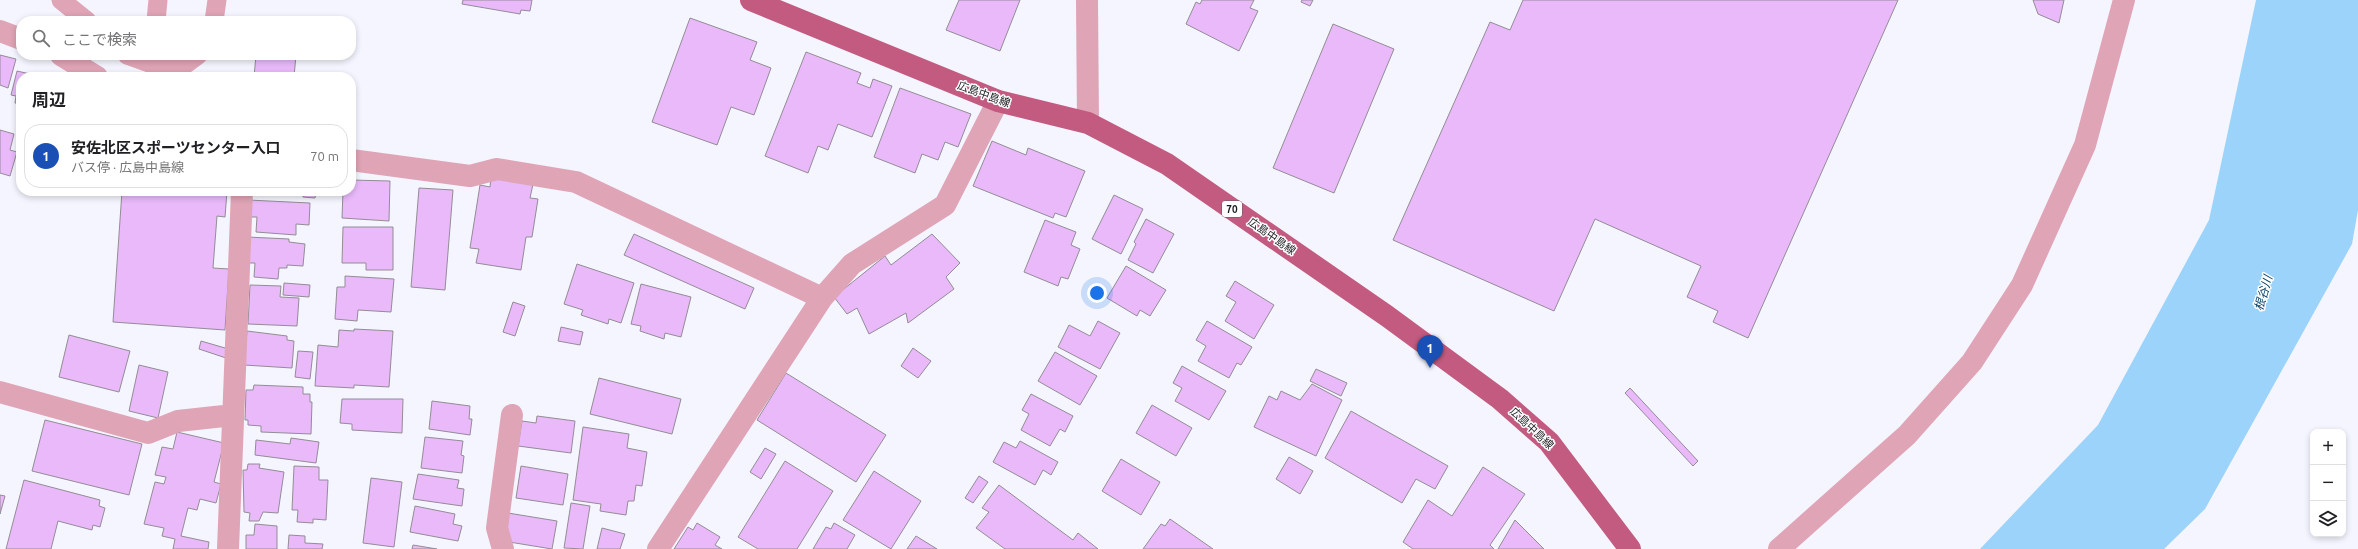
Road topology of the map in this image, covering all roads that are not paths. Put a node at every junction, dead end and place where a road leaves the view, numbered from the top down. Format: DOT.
graph roads {
  1 [pos="62,0"];
  2 [pos="158,0"];
  3 [pos="217,0"];
  4 [pos="751,0"];
  5 [pos="1087,0"];
  6 [pos="2124,0"];
  7 [pos="81,16"];
  8 [pos="156,16"];
  9 [pos="215,16"];
  10 [pos="0,31"];
  11 [pos="16,37"];
  12 [pos="68,60"];
  13 [pos="152,60"];
  14 [pos="191,60"];
  15 [pos="89,72"];
  16 [pos="998,101"];
  17 [pos="1088,123"];
  18 [pos="356,161"];
  19 [pos="242,196"];
  20 [pos="822,298"];
  21 [pos="0,392"];
  22 [pos="233,415"];
  23 [pos="512,415"];
  24 [pos="228,549"];
  25 [pos="503,549"];
  26 [pos="658,549"];
  27 [pos="1630,549"];
  28 [pos="1779,549"];
  1 -- 7 [label="lane"];
  2 -- 8 [label="lane"];
  3 -- 9 [label="lane"];
  4 -- 16 [label="main road, 広島中島線 / 70"];
  5 -- 17 [label="street"];
  6 -- 28 [label="street"];
  10 -- 11 [label="street"];
  12 -- 15 [label="street"];
  13 -- 14 [label="lane"];
  16 -- 17 [label="main road, 広島中島線 / 70"];
  16 -- 20 [label="street"];
  17 -- 27 [label="main road, 広島中島線 / 70"];
  18 -- 20 [label="street"];
  19 -- 22 [label="street"];
  20 -- 26 [label="street"];
  21 -- 22 [label="street"];
  22 -- 24 [label="street"];
  23 -- 25 [label="street"];
}
